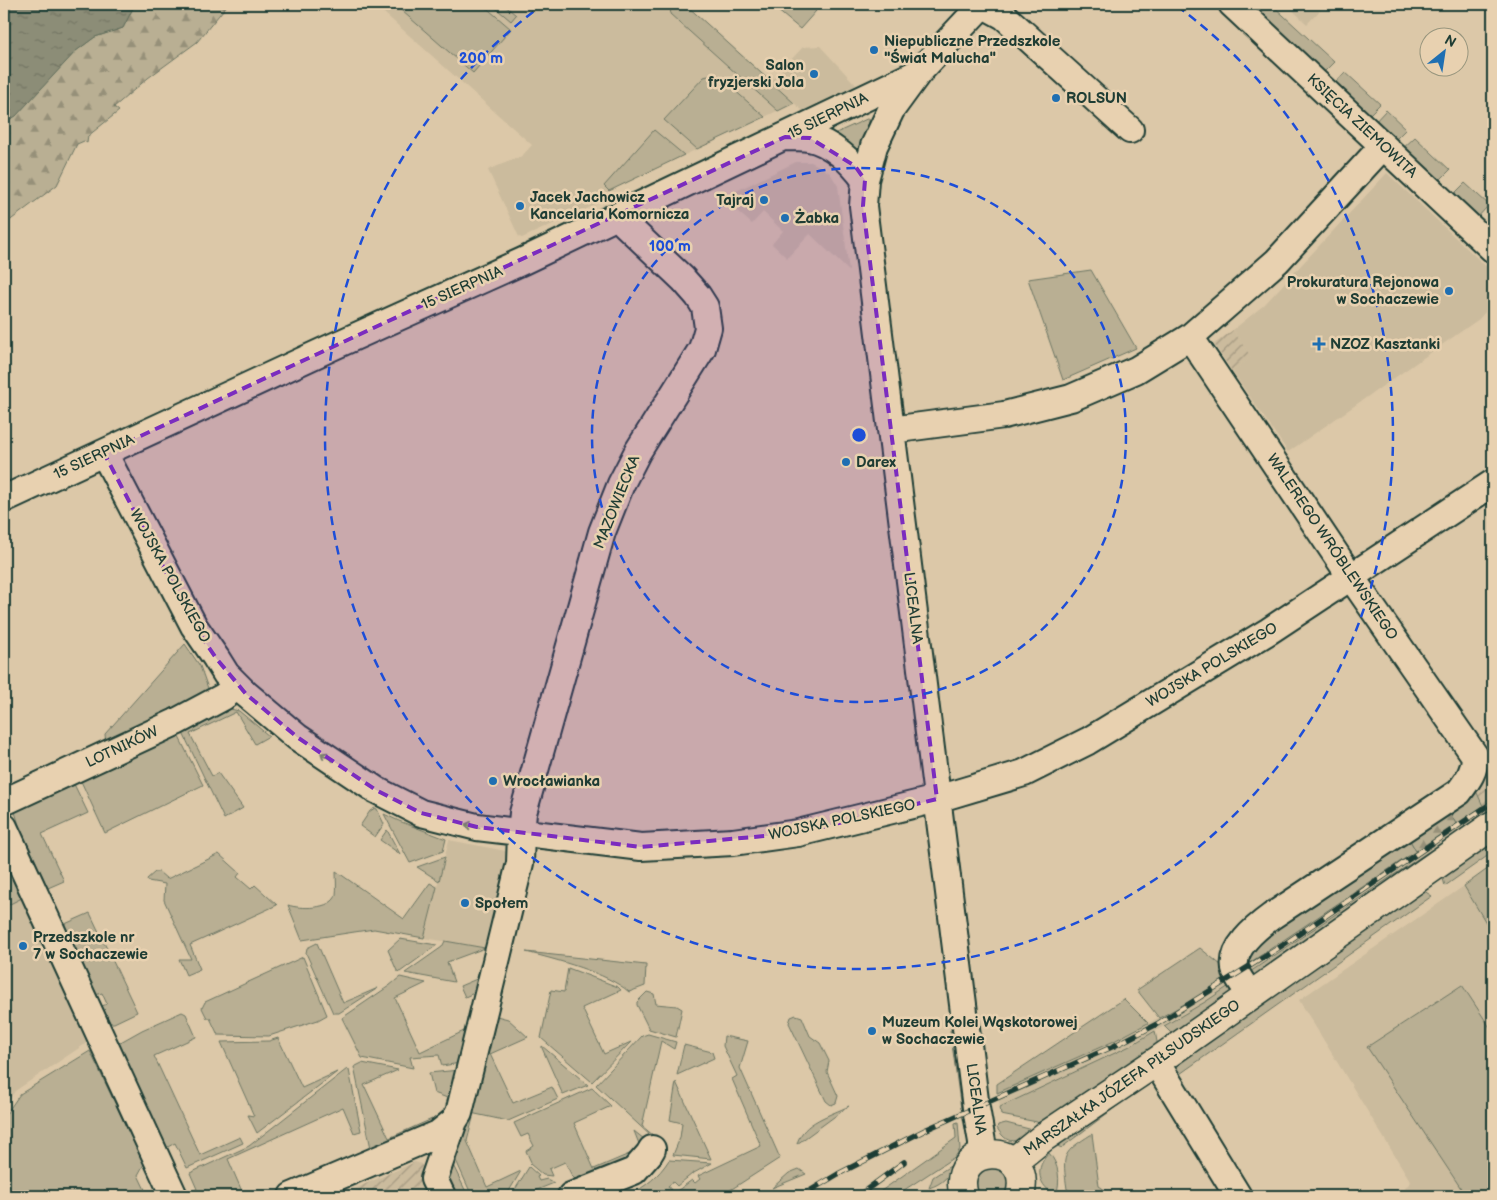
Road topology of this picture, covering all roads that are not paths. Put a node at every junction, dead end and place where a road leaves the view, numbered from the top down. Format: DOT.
graph roads {
  1 [pos="982,4"];
  2 [pos="1232,4"];
  3 [pos="918,73"];
  4 [pos="1130,130"];
  5 [pos="785,137"];
  6 [pos="1382,146"];
  7 [pos="865,180"];
  8 [pos="619,215"];
  9 [pos="1493,249"];
  10 [pos="1190,337"];
  11 [pos="891,430"];
  12 [pos="104,453"];
  13 [pos="1493,483"];
  14 [pos="4,499"];
  15 [pos="1351,577"];
  16 [pos="238,686"];
  17 [pos="1475,756"];
  18 [pos="938,799"];
  19 [pos="4,802"];
  20 [pos="1493,825"];
  21 [pos="4,827"];
  22 [pos="521,833"];
  23 [pos="1250,995"];
  24 [pos="1156,1062"];
  25 [pos="454,1121"];
  26 [pos="406,1147"];
  27 [pos="652,1149"];
  28 [pos="982,1155"];
  29 [pos="1013,1162"];
  30 [pos="438,1188"];
  31 [pos="174,1196"];
  32 [pos="292,1196"];
  33 [pos="571,1196"];
  34 [pos="962,1196"];
  35 [pos="1020,1196"];
  36 [pos="1238,1196"];
  1 -- 3 [label="street"];
  1 -- 4 [label="street"];
  2 -- 6 [label="street, KSIĘCIA ZIEMOWITA"];
  3 -- 5 [label="street, 15 SIERPNIA"];
  3 -- 7 [label="street, LICEALNA"];
  5 -- 7 [label="street"];
  5 -- 8 [label="street, 15 SIERPNIA"];
  6 -- 9 [label="street, KSIĘCIA ZIEMOWITA"];
  6 -- 10 [label="street"];
  7 -- 11 [label="street, LICEALNA"];
  8 -- 12 [label="street, 15 SIERPNIA"];
  8 -- 22 [label="street, MAZOWIECKA"];
  10 -- 11 [label="street"];
  10 -- 15 [label="street, WALEREGO WRÓBLEWSKIEGO"];
  11 -- 18 [label="street, LICEALNA"];
  12 -- 14 [label="street, 15 SIERPNIA"];
  12 -- 16 [label="street, WOJSKA POLSKIEGO"];
  13 -- 15 [label="street, WOJSKA POLSKIEGO"];
  15 -- 17 [label="street, WALEREGO WRÓBLEWSKIEGO"];
  15 -- 18 [label="street, WOJSKA POLSKIEGO"];
  16 -- 19 [label="street, LOTNIKÓW"];
  22 -- 16 [label="street, WOJSKA POLSKIEGO, one-way"];
  17 -- 23 [label="street, MARSZAŁKA JÓZEFA PIŁSUDSKIEGO"];
  18 -- 22 [label="street, WOJSKA POLSKIEGO"];
  18 -- 28 [label="street, LICEALNA"];
  20 -- 23 [label="main road, MARSZAŁKA JÓZEFA PIŁSUDSKIEGO"];
  21 -- 31 [label="street"];
  22 -- 25 [label="street, MAZOWIECKA"];
  23 -- 24 [label="main road, MARSZAŁKA JÓZEFA PIŁSUDSKIEGO"];
  24 -- 29 [label="main road, MARSZAŁKA JÓZEFA PIŁSUDSKIEGO"];
  24 -- 36 [label="street"];
  25 -- 26 [label="street"];
  25 -- 30 [label="street, MAZOWIECKA"];
  26 -- 30 [label="street"];
  26 -- 32 [label="street"];
  27 -- 33 [label="street"];
  28 -- 29 [label="main road"];
  28 -- 34 [label="main road"];
  29 -- 35 [label="main road"];
}
